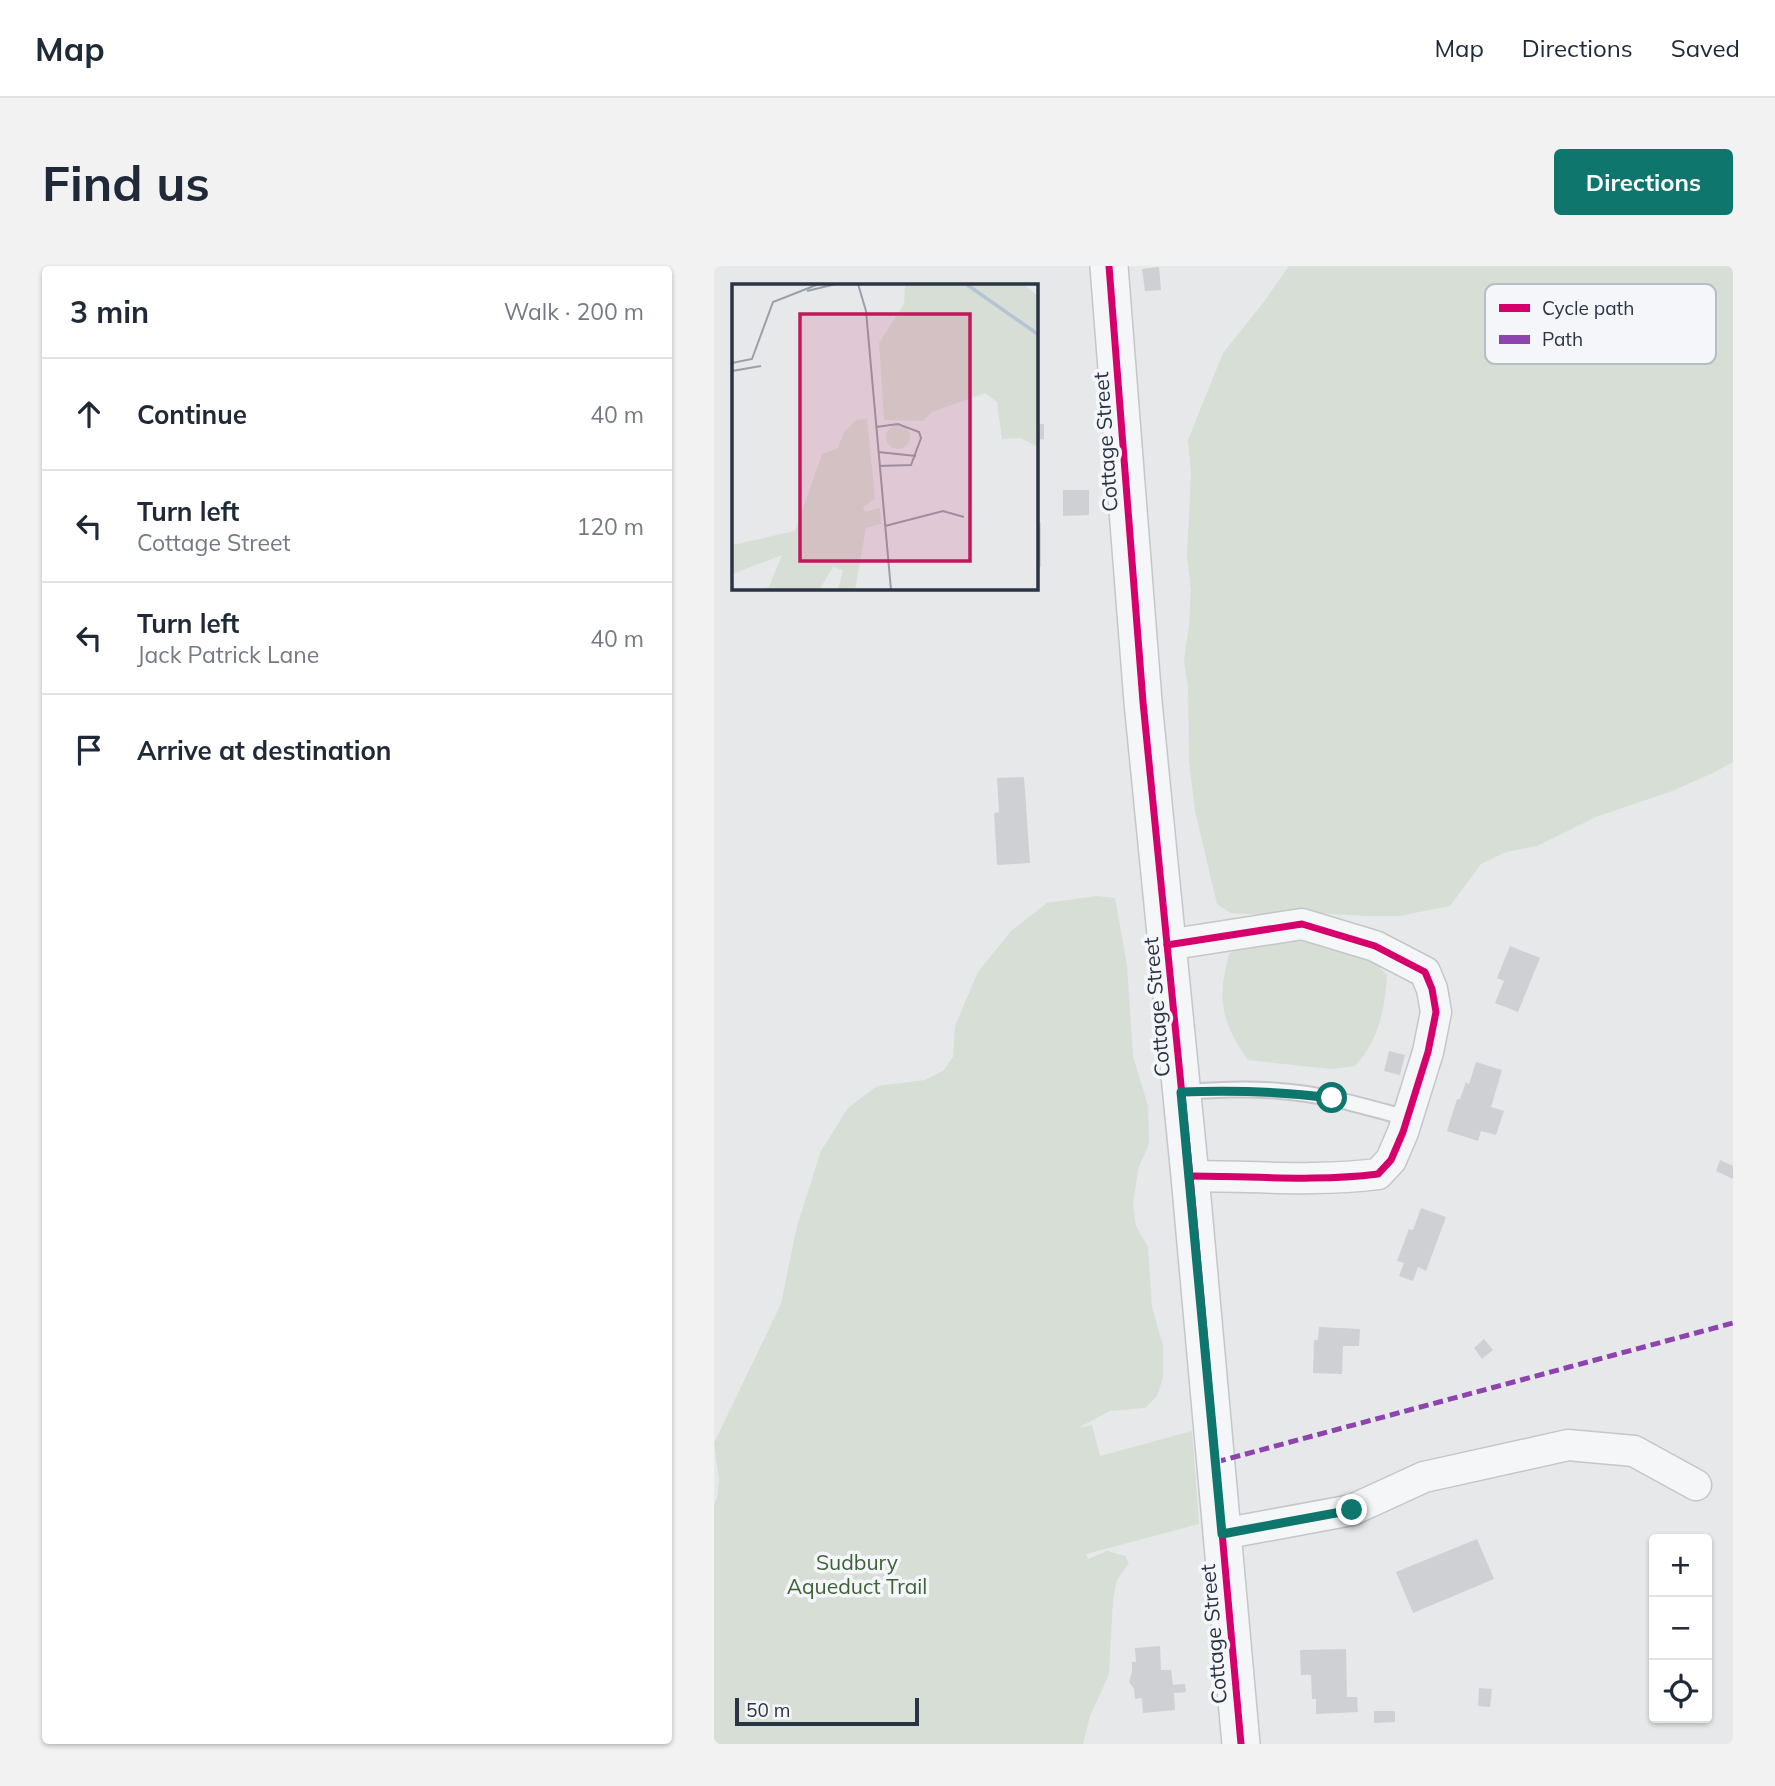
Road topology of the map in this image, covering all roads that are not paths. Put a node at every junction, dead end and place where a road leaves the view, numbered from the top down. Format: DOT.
graph roads {
  1 [pos="1109,266"];
  2 [pos="1167,945"];
  3 [pos="1181,1092"];
  4 [pos="1408,1118"];
  5 [pos="1189,1176"];
  6 [pos="1696,1485"];
  7 [pos="1222,1534"];
  8 [pos="1241,1744"];
  1 -- 2 [label="street, Cottage Street"];
  2 -- 3 [label="street, Cottage Street"];
  2 -- 4 [label="street"];
  3 -- 4 [label="lane"];
  3 -- 5 [label="street, Cottage Street"];
  4 -- 5 [label="street"];
  5 -- 7 [label="street, Cottage Street"];
  6 -- 7 [label="street"];
  7 -- 8 [label="street, Cottage Street"];
}
